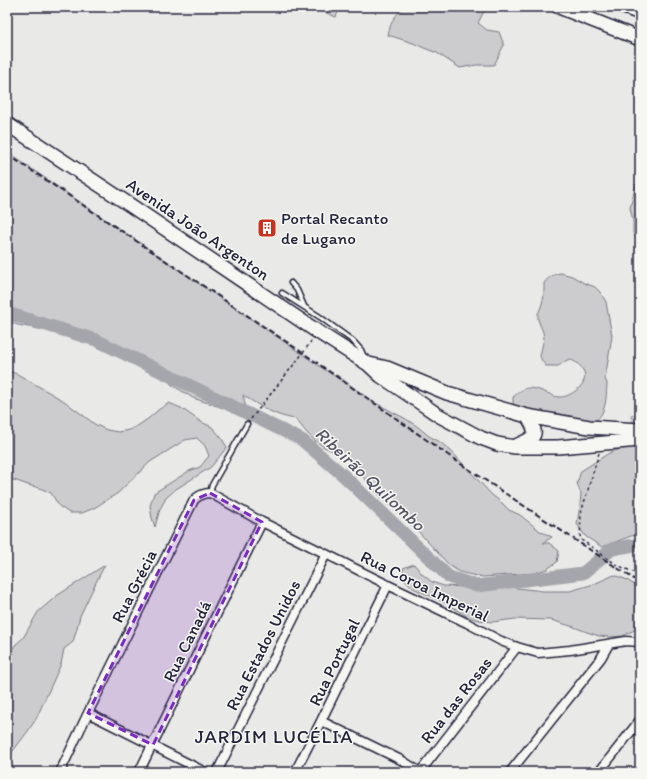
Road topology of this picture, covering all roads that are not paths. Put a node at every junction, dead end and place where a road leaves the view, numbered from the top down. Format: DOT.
graph roads {
  1 [pos="559,7"];
  2 [pos="624,7"];
  3 [pos="579,11"];
  4 [pos="640,13"];
  5 [pos="640,39"];
  6 [pos="7,124"];
  7 [pos="291,283"];
  8 [pos="282,293"];
  9 [pos="304,307"];
  10 [pos="367,363"];
  11 [pos="527,416"];
  12 [pos="247,424"];
  13 [pos="640,430"];
  14 [pos="640,440"];
  15 [pos="515,447"];
  16 [pos="210,492"];
  17 [pos="262,522"];
  18 [pos="326,554"];
  19 [pos="388,585"];
  20 [pos="640,642"];
  21 [pos="609,644"];
  22 [pos="517,647"];
  23 [pos="88,713"];
  24 [pos="640,720"];
  25 [pos="322,721"];
  26 [pos="153,746"];
  27 [pos="60,772"];
  28 [pos="139,772"];
  29 [pos="205,772"];
  30 [pos="217,772"];
  31 [pos="295,772"];
  32 [pos="420,772"];
  33 [pos="510,772"];
  34 [pos="599,772"];
  1 -- 3 [label="main road"];
  2 -- 4 [label="main road"];
  3 -- 5 [label="main road"];
  6 -- 10 [label="main road, Avenida João Argenton"];
  7 -- 9 [label="lane"];
  8 -- 9 [label="lane"];
  9 -- 10 [label="lane"];
  10 -- 11 [label="main road, Avenida João Argenton"];
  10 -- 15 [label="main road, Avenida João Argenton"];
  11 -- 13 [label="main road, Avenida João Argenton"];
  11 -- 15 [label="main road"];
  12 -- 16 [label="lane"];
  14 -- 15 [label="main road, Avenida João Argenton"];
  16 -- 17 [label="street, Rua Coroa Imperial"];
  16 -- 23 [label="street, Rua Grécia"];
  17 -- 18 [label="street, Rua Coroa Imperial"];
  17 -- 26 [label="street, Rua Canadá"];
  18 -- 19 [label="street, Rua Coroa Imperial"];
  18 -- 30 [label="street, Rua Estados Unidos"];
  19 -- 22 [label="street, Rua Coroa Imperial"];
  19 -- 25 [label="street, Rua Portugal"];
  20 -- 21 [label="street, Rua Coroa Imperial"];
  21 -- 22 [label="street, Rua Coroa Imperial"];
  21 -- 33 [label="street"];
  22 -- 32 [label="street, Rua das Rosas"];
  23 -- 26 [label="street"];
  23 -- 27 [label="street, Rua Grécia"];
  24 -- 34 [label="street"];
  25 -- 31 [label="street, Rua Portugal"];
  25 -- 32 [label="street"];
  26 -- 28 [label="street, Rua Canadá"];
  26 -- 29 [label="street"];
}
